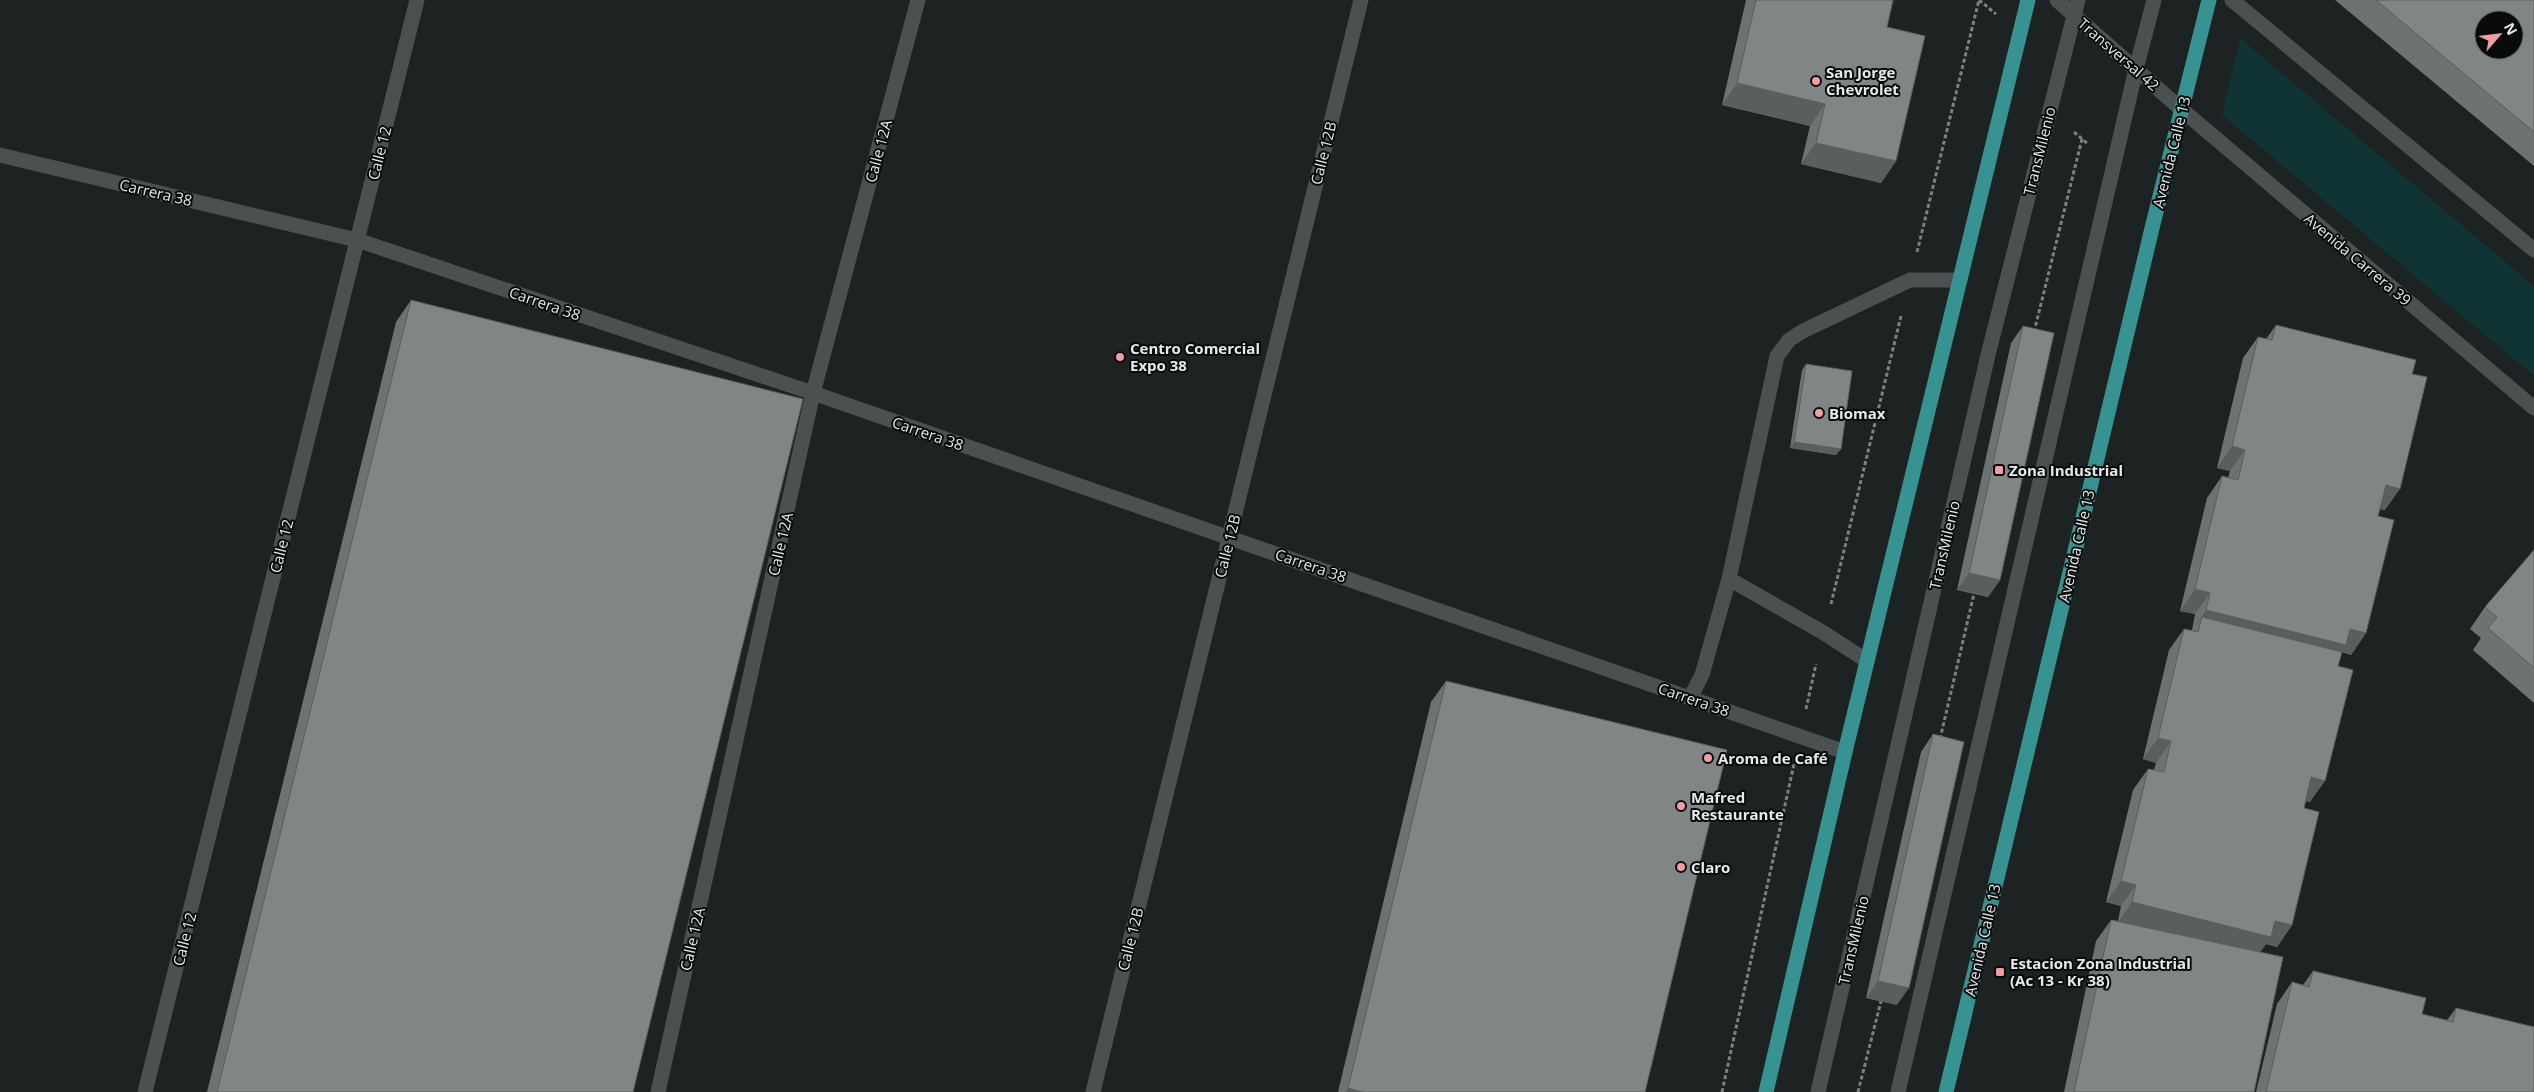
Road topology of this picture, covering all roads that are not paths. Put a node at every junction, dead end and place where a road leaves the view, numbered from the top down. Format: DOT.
graph roads {
  1 [pos="417,0"];
  2 [pos="918,0"];
  3 [pos="1360,0"];
  4 [pos="2028,0"];
  5 [pos="2057,0"];
  6 [pos="2078,0"];
  7 [pos="2154,0"];
  8 [pos="2209,0"];
  9 [pos="2232,0"];
  10 [pos="2074,15"];
  11 [pos="2136,69"];
  12 [pos="2181,109"];
  13 [pos="0,155"];
  14 [pos="357,240"];
  15 [pos="2534,250"];
  16 [pos="1960,280"];
  17 [pos="814,393"];
  18 [pos="2534,408"];
  19 [pos="1229,537"];
  20 [pos="1729,579"];
  21 [pos="1867,661"];
  22 [pos="1690,698"];
  23 [pos="1845,752"];
  24 [pos="145,1092"];
  25 [pos="658,1092"];
  26 [pos="1093,1092"];
  27 [pos="1766,1092"];
  28 [pos="1818,1092"];
  29 [pos="1898,1092"];
  30 [pos="1946,1092"];
  1 -- 14 [label="street, Calle 12"];
  2 -- 17 [label="street, Calle 12A"];
  3 -- 19 [label="street, Calle 12B"];
  4 -- 16 [label="main road"];
  5 -- 10 [label="street, Transversal 42"];
  6 -- 10 [label="street, TransMilenio"];
  7 -- 11 [label="street"];
  8 -- 12 [label="main road, Avenida Calle 13"];
  9 -- 15 [label="street"];
  10 -- 11 [label="street, Transversal 42"];
  10 -- 28 [label="street, TransMilenio"];
  11 -- 12 [label="street, Transversal 42"];
  11 -- 29 [label="street"];
  12 -- 18 [label="street, Avenida Carrera 39"];
  12 -- 30 [label="main road, Avenida Calle 13"];
  13 -- 14 [label="street, Carrera 38"];
  14 -- 17 [label="street, Carrera 38"];
  14 -- 24 [label="street, Calle 12"];
  16 -- 20 [label="street"];
  16 -- 21 [label="main road"];
  17 -- 19 [label="street, Carrera 38"];
  17 -- 25 [label="street, Calle 12A"];
  19 -- 22 [label="street, Carrera 38"];
  19 -- 26 [label="street, Calle 12B"];
  20 -- 21 [label="street"];
  20 -- 22 [label="street"];
  21 -- 23 [label="main road"];
  22 -- 23 [label="street, Carrera 38"];
  23 -- 27 [label="main road"];
}
